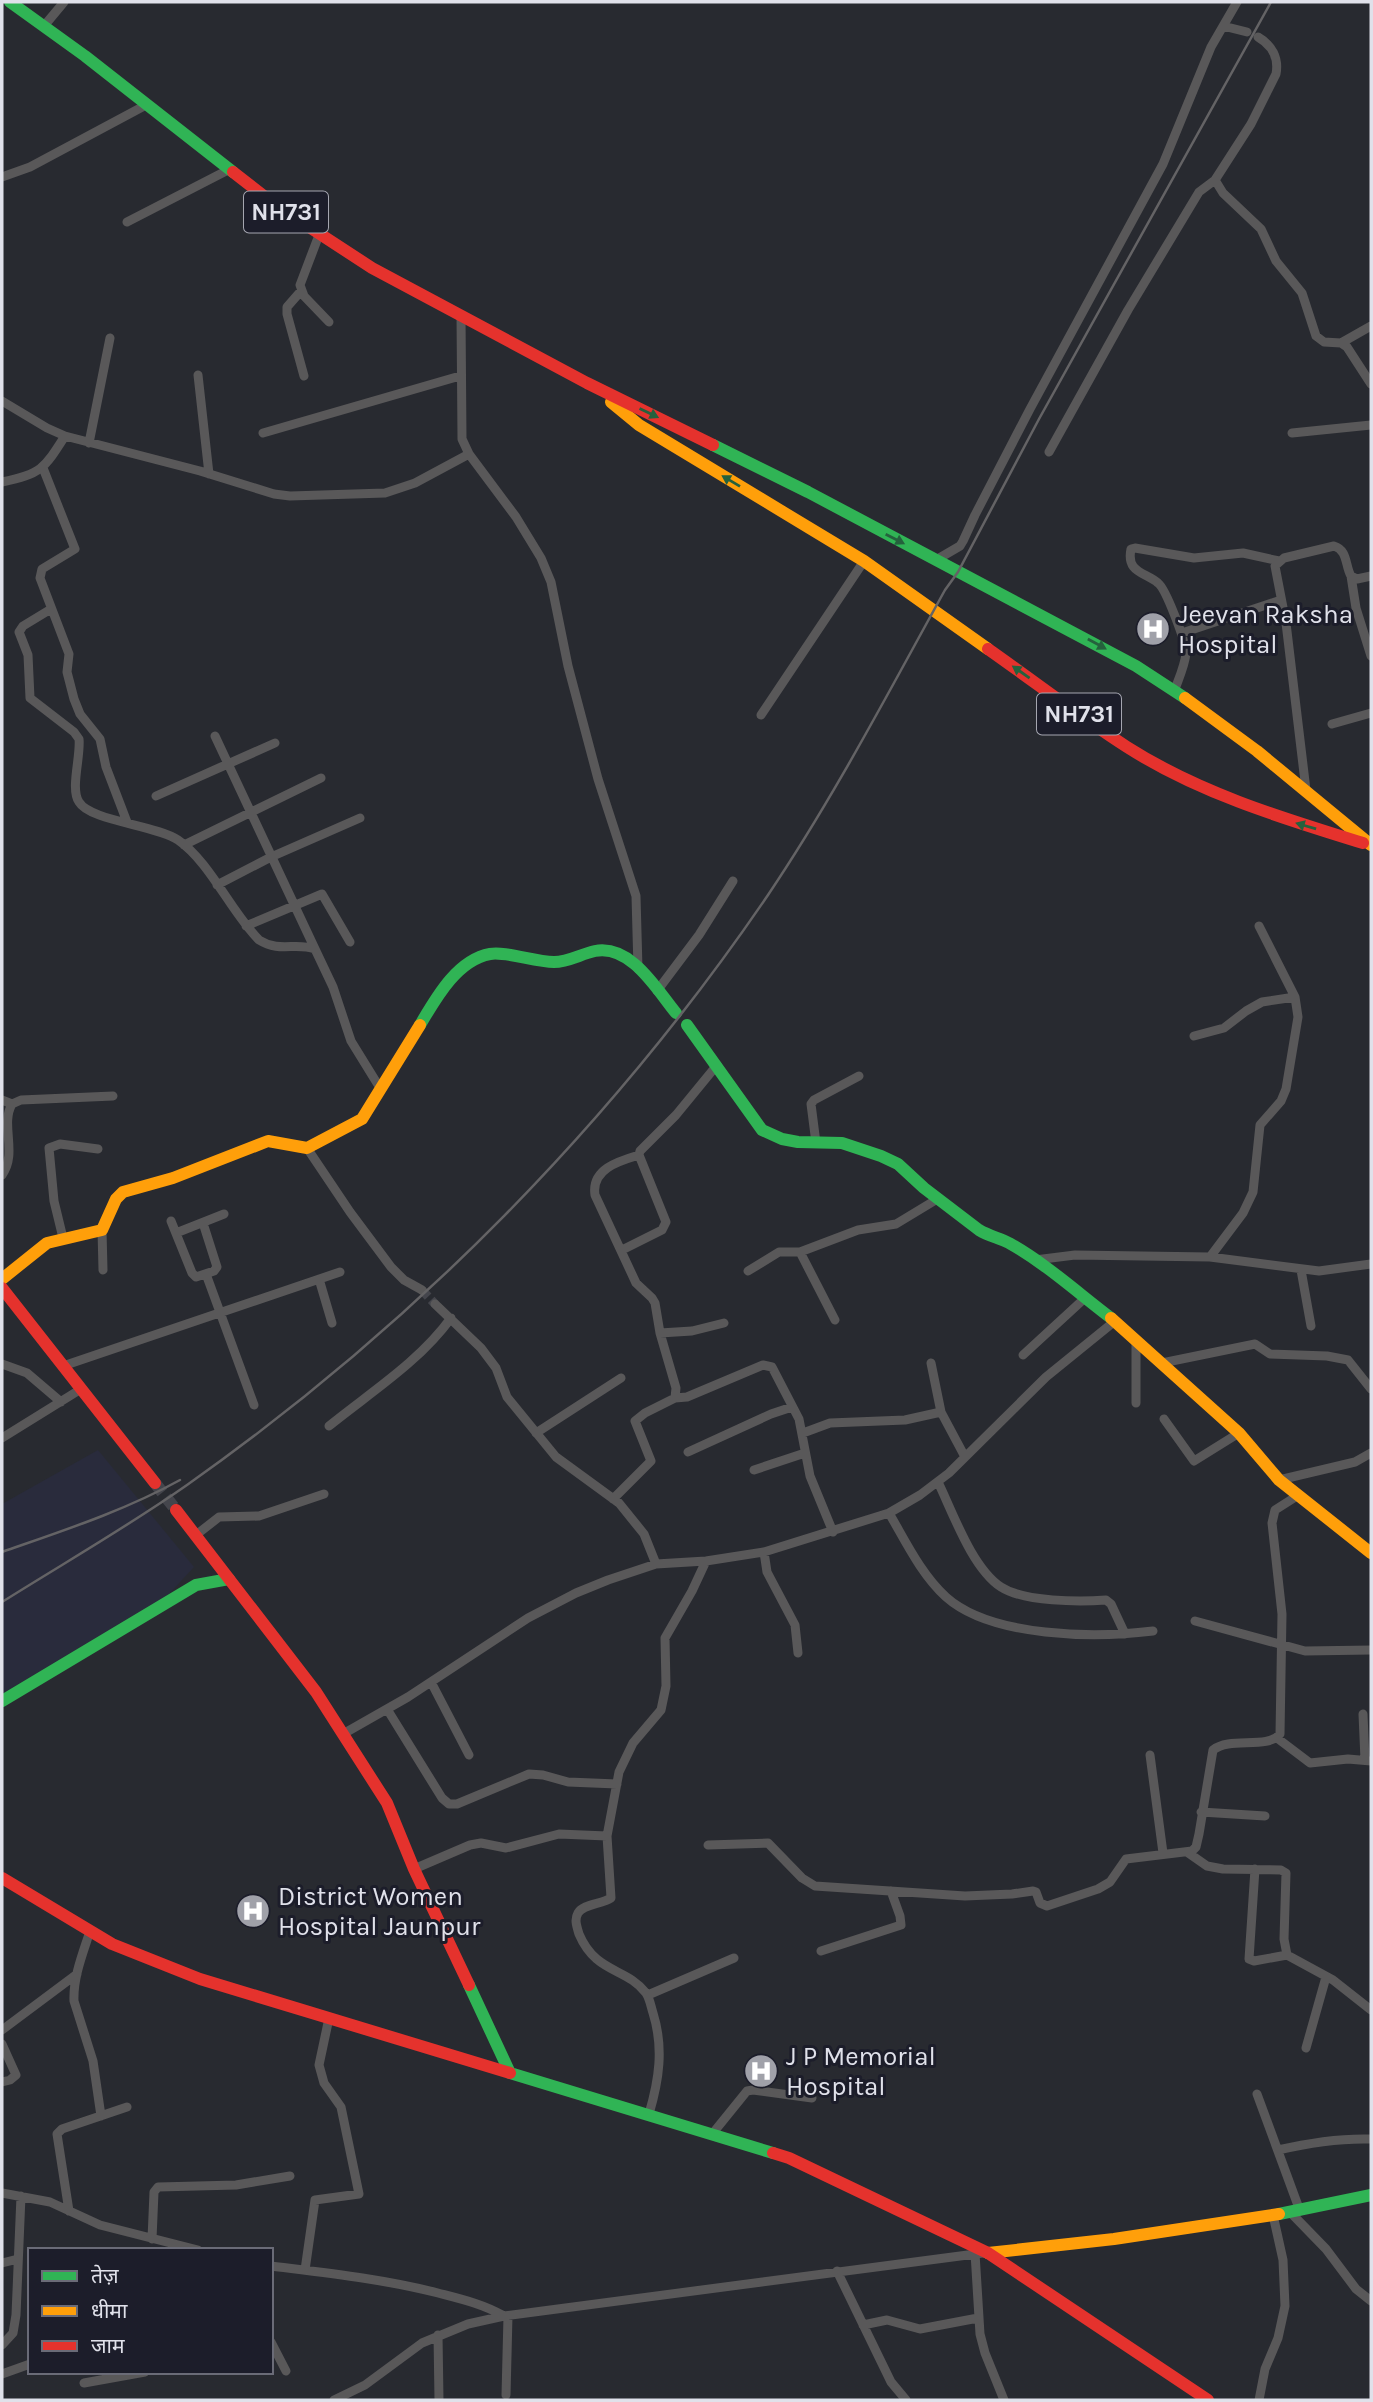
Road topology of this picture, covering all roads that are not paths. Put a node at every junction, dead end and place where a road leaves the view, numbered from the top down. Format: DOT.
graph roads {
  1 [pos="10,2"];
  2 [pos="64,2"];
  3 [pos="1237,2"];
  4 [pos="44,26"];
  5 [pos="1223,26"];
  6 [pos="1247,32"];
  7 [pos="1258,37"];
  8 [pos="146,105"];
  9 [pos="230,169"];
  10 [pos="2,177"];
  11 [pos="1215,180"];
  12 [pos="127,222"];
  13 [pos="319,235"];
  14 [pos="301,291"];
  15 [pos="461,315"];
  16 [pos="329,321"];
  17 [pos="1371,326"];
  18 [pos="110,338"];
  19 [pos="1341,343"];
  20 [pos="198,376"];
  21 [pos="304,376"];
  22 [pos="460,376"];
  23 [pos="587,383"];
  24 [pos="1371,384"];
  25 [pos="2,401"];
  26 [pos="1371,425"];
  27 [pos="263,433"];
  28 [pos="1292,433"];
  29 [pos="65,436"];
  30 [pos="89,443"];
  31 [pos="1049,452"];
  32 [pos="469,454"];
  33 [pos="43,468"];
  34 [pos="209,474"];
  35 [pos="2,482"];
  36 [pos="936,560"];
  37 [pos="864,561"];
  38 [pos="1279,561"];
  39 [pos="1352,576"];
  40 [pos="1371,576"];
  41 [pos="1281,600"];
  42 [pos="51,609"];
  43 [pos="1182,633"];
  44 [pos="1371,656"];
  45 [pos="1175,689"];
  46 [pos="1371,713"];
  47 [pos="761,715"];
  48 [pos="1332,724"];
  49 [pos="74,732"];
  50 [pos="97,734"];
  51 [pos="215,736"];
  52 [pos="275,743"];
  53 [pos="228,764"];
  54 [pos="321,778"];
  55 [pos="1306,791"];
  56 [pos="156,796"];
  57 [pos="250,811"];
  58 [pos="360,818"];
  59 [pos="127,822"];
  60 [pos="184,845"];
  61 [pos="1371,845"];
  62 [pos="271,857"];
  63 [pos="733,881"];
  64 [pos="217,886"];
  65 [pos="294,904"];
  66 [pos="246,926"];
  67 [pos="1259,926"];
  68 [pos="350,942"];
  69 [pos="315,949"];
  70 [pos="638,968"];
  71 [pos="657,991"];
  72 [pos="1295,997"];
  73 [pos="676,1013"];
  74 [pos="687,1025"];
  75 [pos="1194,1036"];
  76 [pos="717,1065"];
  77 [pos="859,1076"];
  78 [pos="380,1088"];
  79 [pos="113,1096"];
  80 [pos="2,1100"];
  81 [pos="12,1104"];
  82 [pos="816,1143"];
  83 [pos="307,1148"];
  84 [pos="98,1149"];
  85 [pos="639,1155"];
  86 [pos="2,1175"];
  87 [pos="939,1198"];
  88 [pos="223,1214"];
  89 [pos="171,1221"];
  90 [pos="203,1223"];
  91 [pos="102,1230"];
  92 [pos="176,1233"];
  93 [pos="63,1238"];
  94 [pos="622,1250"];
  95 [pos="800,1252"];
  96 [pos="1210,1257"];
  97 [pos="1035,1260"];
  98 [pos="1371,1264"];
  99 [pos="103,1270"];
  100 [pos="1301,1270"];
  101 [pos="748,1271"];
  102 [pos="340,1272"];
  103 [pos="206,1274"];
  104 [pos="2,1279"];
  105 [pos="319,1279"];
  106 [pos="2,1288"];
  107 [pos="422,1290"];
  108 [pos="1086,1298"];
  109 [pos="435,1304"];
  110 [pos="220,1313"];
  111 [pos="451,1318"];
  112 [pos="835,1320"];
  113 [pos="1115,1321"];
  114 [pos="332,1323"];
  115 [pos="723,1323"];
  116 [pos="1311,1326"];
  117 [pos="660,1333"];
  118 [pos="1136,1339"];
  119 [pos="1023,1355"];
  120 [pos="931,1363"];
  121 [pos="1162,1363"];
  122 [pos="2,1364"];
  123 [pos="63,1366"];
  124 [pos="621,1378"];
  125 [pos="81,1389"];
  126 [pos="1371,1389"];
  127 [pos="675,1398"];
  128 [pos="61,1402"];
  129 [pos="1136,1403"];
  130 [pos="254,1405"];
  131 [pos="792,1407"];
  132 [pos="941,1412"];
  133 [pos="1164,1419"];
  134 [pos="329,1426"];
  135 [pos="536,1433"];
  136 [pos="803,1433"];
  137 [pos="1238,1433"];
  138 [pos="2,1438"];
  139 [pos="688,1452"];
  140 [pos="805,1453"];
  141 [pos="1371,1453"];
  142 [pos="965,1457"];
  143 [pos="754,1471"];
  144 [pos="1279,1480"];
  145 [pos="937,1482"];
  146 [pos="155,1483"];
  147 [pos="324,1494"];
  148 [pos="1297,1496"];
  149 [pos="612,1499"];
  150 [pos="176,1510"];
  151 [pos="889,1513"];
  152 [pos="833,1532"];
  153 [pos="196,1535"];
  154 [pos="765,1552"];
  155 [pos="1371,1553"];
  156 [pos="706,1561"];
  157 [pos="656,1564"];
  158 [pos="229,1578"];
  159 [pos="1195,1621"];
  160 [pos="1153,1631"];
  161 [pos="1125,1634"];
  162 [pos="1283,1645"];
  163 [pos="1371,1650"];
  164 [pos="798,1653"];
  165 [pos="431,1682"];
  166 [pos="2,1701"];
  167 [pos="387,1709"];
  168 [pos="1363,1714"];
  169 [pos="343,1734"];
  170 [pos="1277,1738"];
  171 [pos="469,1755"];
  172 [pos="1150,1755"];
  173 [pos="1368,1760"];
  174 [pos="617,1784"];
  175 [pos="1201,1812"];
  176 [pos="1265,1816"];
  177 [pos="607,1836"];
  178 [pos="708,1845"];
  179 [pos="1187,1852"];
  180 [pos="1163,1853"];
  181 [pos="414,1869"];
  182 [pos="1255,1870"];
  183 [pos="2,1878"];
  184 [pos="891,1891"];
  185 [pos="90,1931"];
  186 [pos="821,1951"];
  187 [pos="1287,1955"];
  188 [pos="734,1958"];
  189 [pos="77,1974"];
  190 [pos="1326,1977"];
  191 [pos="648,1995"];
  192 [pos="1371,2010"];
  193 [pos="328,2018"];
  194 [pos="2,2030"];
  195 [pos="2,2044"];
  196 [pos="1306,2048"];
  197 [pos="510,2073"];
  198 [pos="2,2082"];
  199 [pos="1257,2094"];
  200 [pos="812,2098"];
  201 [pos="127,2107"];
  202 [pos="649,2114"];
  203 [pos="101,2116"];
  204 [pos="713,2133"];
  205 [pos="1371,2139"];
  206 [pos="1278,2150"];
  207 [pos="290,2176"];
  208 [pos="2,2193"];
  209 [pos="1371,2195"];
  210 [pos="22,2196"];
  211 [pos="69,2211"];
  212 [pos="1295,2212"];
  213 [pos="1273,2215"];
  214 [pos="152,2239"];
  215 [pos="187,2248"];
  216 [pos="982,2253"];
  217 [pos="18,2259"];
  218 [pos="2,2263"];
  219 [pos="273,2266"];
  220 [pos="305,2270"];
  221 [pos="837,2271"];
  222 [pos="1371,2301"];
  223 [pos="506,2316"];
  224 [pos="978,2318"];
  225 [pos="863,2325"];
  226 [pos="438,2335"];
  227 [pos="2,2345"];
  228 [pos="273,2346"];
  229 [pos="28,2365"];
  230 [pos="286,2371"];
  231 [pos="2,2374"];
  232 [pos="135,2374"];
  233 [pos="84,2384"];
  234 [pos="506,2395"];
  235 [pos="334,2400"];
  236 [pos="439,2400"];
  237 [pos="906,2400"];
  238 [pos="1004,2400"];
  239 [pos="1208,2400"];
  240 [pos="1259,2400"];
  1 -- 4 [label="main road, NH731"];
  2 -- 4 [label="street"];
  3 -- 5 [label="street"];
  4 -- 8 [label="main road, NH731"];
  5 -- 6 [label="street"];
  5 -- 36 [label="street"];
  7 -- 11 [label="street"];
  8 -- 9 [label="main road, NH731"];
  8 -- 10 [label="street"];
  9 -- 12 [label="street"];
  9 -- 13 [label="main road, NH731"];
  11 -- 19 [label="street"];
  11 -- 31 [label="street"];
  13 -- 14 [label="street"];
  13 -- 15 [label="main road, NH731"];
  14 -- 16 [label="street"];
  14 -- 21 [label="street"];
  15 -- 22 [label="street"];
  15 -- 23 [label="main road, NH731"];
  17 -- 19 [label="street"];
  18 -- 30 [label="street"];
  19 -- 24 [label="street"];
  20 -- 34 [label="street"];
  22 -- 27 [label="street"];
  22 -- 32 [label="street"];
  23 -- 36 [label="main road, NH731, one-way"];
  37 -- 23 [label="main road, NH731, one-way"];
  25 -- 29 [label="street"];
  26 -- 28 [label="street"];
  29 -- 30 [label="street"];
  29 -- 33 [label="street"];
  30 -- 34 [label="street"];
  32 -- 34 [label="street"];
  32 -- 70 [label="street"];
  33 -- 35 [label="street"];
  33 -- 42 [label="street"];
  36 -- 45 [label="main road, NH731, one-way"];
  37 -- 47 [label="street"];
  61 -- 37 [label="main road, NH731, one-way"];
  38 -- 39 [label="street"];
  38 -- 41 [label="street"];
  38 -- 43 [label="street"];
  39 -- 40 [label="street"];
  39 -- 44 [label="street"];
  41 -- 43 [label="street"];
  41 -- 55 [label="street"];
  42 -- 49 [label="street"];
  42 -- 50 [label="street"];
  43 -- 45 [label="street"];
  45 -- 55 [label="main road, NH731"];
  46 -- 48 [label="street"];
  49 -- 50 [label="street"];
  49 -- 59 [label="street"];
  50 -- 59 [label="street"];
  51 -- 53 [label="street"];
  52 -- 53 [label="street"];
  53 -- 56 [label="street"];
  53 -- 57 [label="street"];
  54 -- 57 [label="street"];
  55 -- 61 [label="main road, NH731"];
  57 -- 60 [label="street"];
  57 -- 62 [label="street"];
  58 -- 62 [label="street"];
  59 -- 60 [label="street"];
  60 -- 64 [label="street"];
  62 -- 64 [label="street"];
  62 -- 65 [label="street"];
  63 -- 71 [label="street"];
  64 -- 66 [label="street"];
  65 -- 66 [label="street"];
  65 -- 68 [label="street"];
  65 -- 69 [label="street"];
  66 -- 69 [label="street"];
  67 -- 72 [label="street"];
  69 -- 78 [label="street"];
  70 -- 71 [label="main road"];
  70 -- 78 [label="main road"];
  71 -- 73 [label="main road"];
  72 -- 75 [label="street"];
  72 -- 96 [label="street"];
  74 -- 76 [label="main road"];
  76 -- 82 [label="main road"];
  76 -- 85 [label="street"];
  77 -- 82 [label="street"];
  78 -- 83 [label="main road"];
  79 -- 81 [label="street"];
  80 -- 81 [label="street"];
  81 -- 86 [label="street"];
  82 -- 87 [label="main road"];
  83 -- 91 [label="main road"];
  83 -- 107 [label="street"];
  84 -- 93 [label="street"];
  85 -- 94 [label="street"];
  85 -- 94 [label="street"];
  87 -- 95 [label="street"];
  87 -- 97 [label="main road"];
  88 -- 90 [label="street"];
  89 -- 92 [label="street"];
  90 -- 92 [label="street"];
  90 -- 103 [label="street"];
  91 -- 93 [label="main road"];
  91 -- 99 [label="street"];
  92 -- 103 [label="street"];
  93 -- 104 [label="main road"];
  94 -- 117 [label="street"];
  95 -- 101 [label="street"];
  95 -- 112 [label="street"];
  96 -- 97 [label="street"];
  96 -- 100 [label="street"];
  97 -- 108 [label="main road"];
  98 -- 100 [label="street"];
  100 -- 116 [label="street"];
  102 -- 105 [label="street"];
  103 -- 110 [label="street"];
  105 -- 110 [label="street"];
  105 -- 114 [label="street"];
  106 -- 123 [label="main road"];
  108 -- 113 [label="main road"];
  108 -- 119 [label="street"];
  109 -- 111 [label="street"];
  110 -- 123 [label="street"];
  110 -- 130 [label="street"];
  111 -- 134 [label="street"];
  111 -- 135 [label="street"];
  113 -- 118 [label="main road"];
  113 -- 142 [label="street"];
  115 -- 117 [label="street"];
  117 -- 127 [label="street"];
  118 -- 121 [label="main road"];
  118 -- 129 [label="street"];
  120 -- 132 [label="street"];
  121 -- 126 [label="street"];
  121 -- 137 [label="main road"];
  122 -- 128 [label="street"];
  123 -- 125 [label="main road"];
  124 -- 135 [label="street"];
  125 -- 128 [label="street"];
  125 -- 146 [label="main road"];
  127 -- 131 [label="street"];
  127 -- 149 [label="street"];
  128 -- 138 [label="street"];
  131 -- 136 [label="street"];
  131 -- 139 [label="street"];
  132 -- 136 [label="street"];
  132 -- 142 [label="street"];
  133 -- 137 [label="street"];
  135 -- 149 [label="street"];
  136 -- 140 [label="street"];
  137 -- 144 [label="main road"];
  140 -- 143 [label="street"];
  140 -- 152 [label="street"];
  141 -- 144 [label="street"];
  142 -- 145 [label="street"];
  144 -- 148 [label="main road"];
  145 -- 151 [label="street"];
  145 -- 161 [label="street"];
  147 -- 153 [label="street"];
  148 -- 155 [label="main road"];
  148 -- 162 [label="street"];
  149 -- 157 [label="street"];
  150 -- 153 [label="main road"];
  151 -- 152 [label="street"];
  151 -- 161 [label="street"];
  152 -- 154 [label="street"];
  153 -- 158 [label="main road"];
  154 -- 156 [label="street"];
  154 -- 164 [label="street"];
  156 -- 157 [label="street"];
  156 -- 174 [label="street"];
  157 -- 165 [label="street"];
  158 -- 166 [label="main road"];
  158 -- 169 [label="main road"];
  159 -- 162 [label="street"];
  160 -- 161 [label="street"];
  162 -- 163 [label="street"];
  162 -- 170 [label="street"];
  165 -- 167 [label="street"];
  165 -- 171 [label="street"];
  167 -- 169 [label="street"];
  167 -- 174 [label="street"];
  168 -- 173 [label="street"];
  169 -- 181 [label="main road"];
  170 -- 173 [label="street"];
  170 -- 175 [label="street"];
  172 -- 180 [label="street"];
  174 -- 177 [label="street"];
  175 -- 176 [label="street"];
  175 -- 179 [label="street"];
  177 -- 181 [label="street"];
  177 -- 191 [label="street"];
  178 -- 184 [label="street"];
  179 -- 180 [label="street"];
  179 -- 182 [label="street"];
  180 -- 184 [label="street"];
  181 -- 197 [label="main road"];
  182 -- 187 [label="street"];
  182 -- 187 [label="street"];
  183 -- 185 [label="main road"];
  184 -- 186 [label="street"];
  185 -- 189 [label="street"];
  185 -- 193 [label="main road"];
  187 -- 190 [label="street"];
  188 -- 191 [label="street"];
  189 -- 194 [label="street"];
  189 -- 203 [label="street"];
  190 -- 192 [label="street"];
  190 -- 196 [label="street"];
  191 -- 202 [label="street"];
  193 -- 197 [label="main road"];
  193 -- 220 [label="street"];
  195 -- 198 [label="street"];
  197 -- 202 [label="main road"];
  199 -- 206 [label="street"];
  200 -- 204 [label="street"];
  201 -- 203 [label="street"];
  202 -- 204 [label="main road"];
  203 -- 211 [label="street"];
  204 -- 216 [label="main road"];
  205 -- 206 [label="street"];
  206 -- 212 [label="street"];
  207 -- 214 [label="street"];
  208 -- 210 [label="street"];
  209 -- 212 [label="main road"];
  210 -- 211 [label="street"];
  210 -- 217 [label="street"];
  211 -- 214 [label="street"];
  212 -- 213 [label="main road"];
  212 -- 222 [label="street"];
  213 -- 216 [label="main road"];
  213 -- 240 [label="street"];
  214 -- 215 [label="street"];
  216 -- 221 [label="street"];
  216 -- 224 [label="street"];
  216 -- 239 [label="main road"];
  217 -- 218 [label="street"];
  217 -- 227 [label="street"];
  219 -- 220 [label="street"];
  220 -- 223 [label="street"];
  221 -- 223 [label="street"];
  221 -- 225 [label="street"];
  223 -- 226 [label="street"];
  223 -- 234 [label="street"];
  224 -- 225 [label="street"];
  224 -- 238 [label="street"];
  225 -- 237 [label="street"];
  226 -- 235 [label="street"];
  226 -- 236 [label="street"];
  228 -- 230 [label="street"];
  229 -- 231 [label="street"];
  232 -- 233 [label="street"];
}
